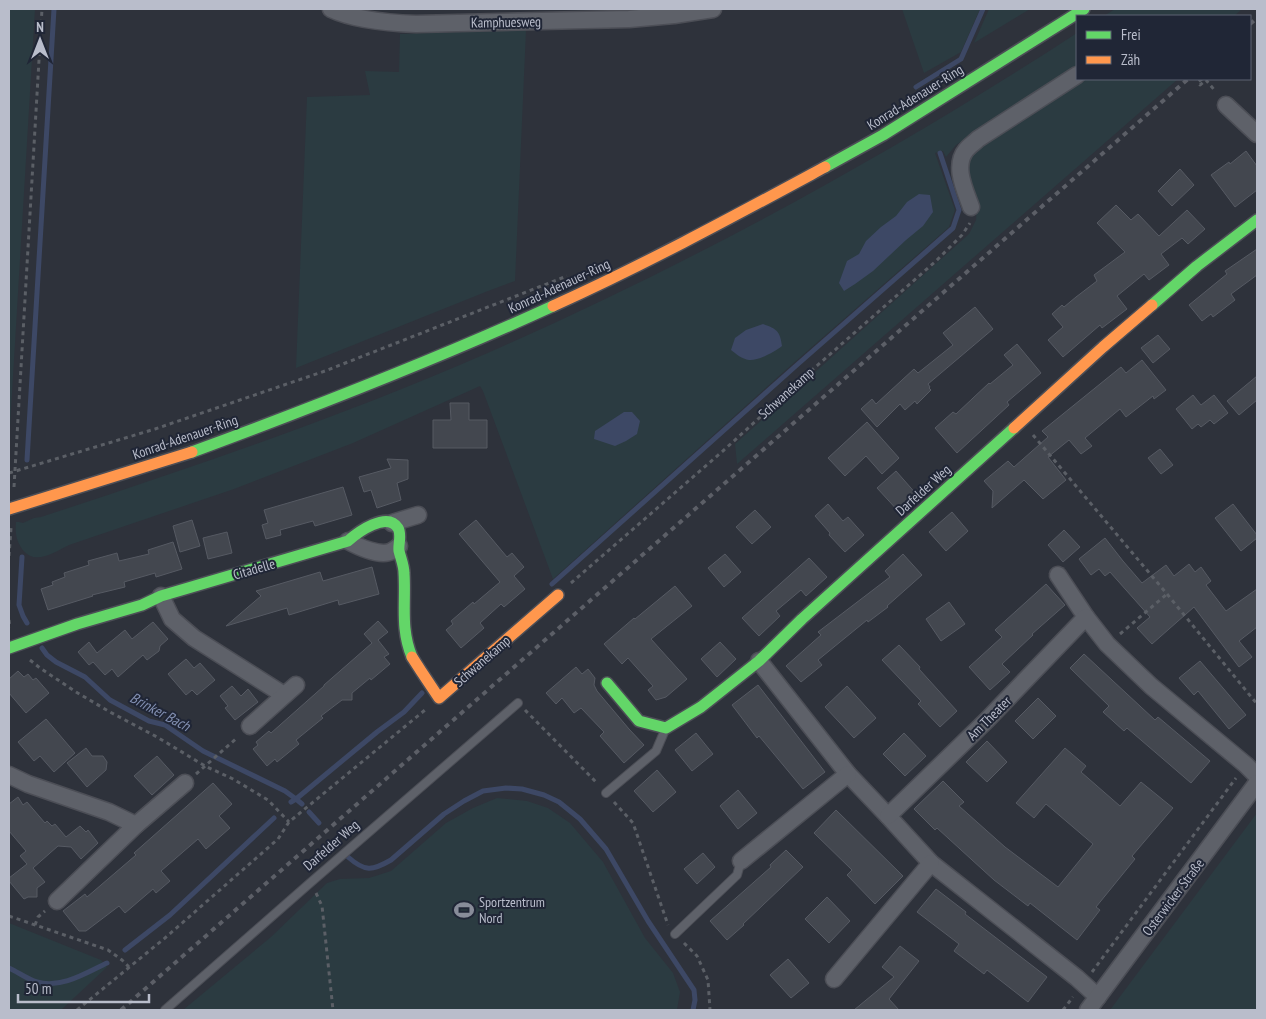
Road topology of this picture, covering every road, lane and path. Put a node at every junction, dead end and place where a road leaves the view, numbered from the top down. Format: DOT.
graph roads {
  1 [pos="42,9"];
  2 [pos="331,9"];
  3 [pos="713,9"];
  4 [pos="1084,9"];
  5 [pos="1076,75"];
  6 [pos="1201,80"];
  7 [pos="1206,80"];
  8 [pos="1206,80"];
  9 [pos="1226,105"];
  10 [pos="1257,134"];
  11 [pos="971,207"];
  12 [pos="1257,220"];
  13 [pos="572,274"];
  14 [pos="1022,421"];
  15 [pos="15,472"];
  16 [pos="9,473"];
  17 [pos="13,493"];
  18 [pos="9,509"];
  19 [pos="418,515"];
  20 [pos="392,523"];
  21 [pos="11,525"];
  22 [pos="348,541"];
  23 [pos="398,546"];
  24 [pos="9,556"];
  25 [pos="1058,575"];
  26 [pos="1167,594"];
  27 [pos="558,595"];
  28 [pos="161,596"];
  29 [pos="1086,617"];
  30 [pos="1107,644"];
  31 [pos="12,646"];
  32 [pos="759,661"];
  33 [pos="607,683"];
  34 [pos="439,698"];
  35 [pos="518,703"];
  36 [pos="1257,704"];
  37 [pos="250,726"];
  38 [pos="666,728"];
  39 [pos="210,762"];
  40 [pos="1252,771"];
  41 [pos="848,774"];
  42 [pos="9,775"];
  43 [pos="185,783"];
  44 [pos="1257,783"];
  45 [pos="606,792"];
  46 [pos="888,816"];
  47 [pos="289,822"];
  48 [pos="136,825"];
  49 [pos="740,861"];
  50 [pos="931,863"];
  51 [pos="310,883"];
  52 [pos="56,901"];
  53 [pos="9,916"];
  54 [pos="675,934"];
  55 [pos="129,967"];
  56 [pos="834,979"];
  57 [pos="1083,983"];
  58 [pos="1098,997"];
  59 [pos="77,1010"];
  60 [pos="165,1010"];
  61 [pos="333,1010"];
  62 [pos="710,1010"];
  63 [pos="1063,1010"];
  64 [pos="1088,1010"];
  1 -- 15 [label="path"];
  2 -- 3 [label="street, Kamphuesweg"];
  4 -- 18 [label="street, Konrad-Adenauer-Ring"];
  5 -- 11 [label="street"];
  6 -- 8 [label="path"];
  7 -- 9 [label="path"];
  9 -- 10 [label="street"];
  11 -- 27 [label="path, Schwanekamp"];
  12 -- 14 [label="street, Darfelder Weg"];
  13 -- 15 [label="path"];
  14 -- 26 [label="path"];
  14 -- 32 [label="street, Darfelder Weg"];
  15 -- 16 [label="path"];
  15 -- 17 [label="path"];
  19 -- 20 [label="street, Citadelle"];
  20 -- 22 [label="street, Citadelle"];
  20 -- 23 [label="street"];
  21 -- 24 [label="path"];
  22 -- 23 [label="street"];
  22 -- 28 [label="street, Citadelle"];
  23 -- 34 [label="street"];
  25 -- 29 [label="street"];
  26 -- 30 [label="path"];
  26 -- 36 [label="path"];
  27 -- 34 [label="street, Schwanekamp"];
  28 -- 31 [label="street, Citadelle"];
  28 -- 37 [label="street"];
  29 -- 30 [label="street"];
  29 -- 46 [label="street, Am Theater"];
  30 -- 40 [label="street"];
  31 -- 47 [label="path"];
  32 -- 38 [label="street, Darfelder Weg"];
  32 -- 41 [label="street"];
  33 -- 38 [label="street"];
  34 -- 47 [label="path"];
  35 -- 45 [label="path"];
  35 -- 51 [label="lane, Darfelder Weg"];
  37 -- 39 [label="path"];
  38 -- 45 [label="lane"];
  40 -- 57 [label="path"];
  41 -- 46 [label="street"];
  41 -- 49 [label="street"];
  42 -- 48 [label="street"];
  43 -- 48 [label="street"];
  44 -- 58 [label="street, Osterwicker Straße"];
  45 -- 54 [label="path"];
  46 -- 50 [label="street"];
  47 -- 55 [label="path"];
  48 -- 52 [label="street"];
  49 -- 54 [label="lane"];
  50 -- 56 [label="street"];
  50 -- 57 [label="street"];
  51 -- 60 [label="lane, Darfelder Weg"];
  51 -- 61 [label="path"];
  53 -- 55 [label="path"];
  54 -- 62 [label="path"];
  55 -- 59 [label="path"];
  57 -- 58 [label="street"];
  57 -- 63 [label="path"];
  58 -- 64 [label="street, Osterwicker Straße"];
}
